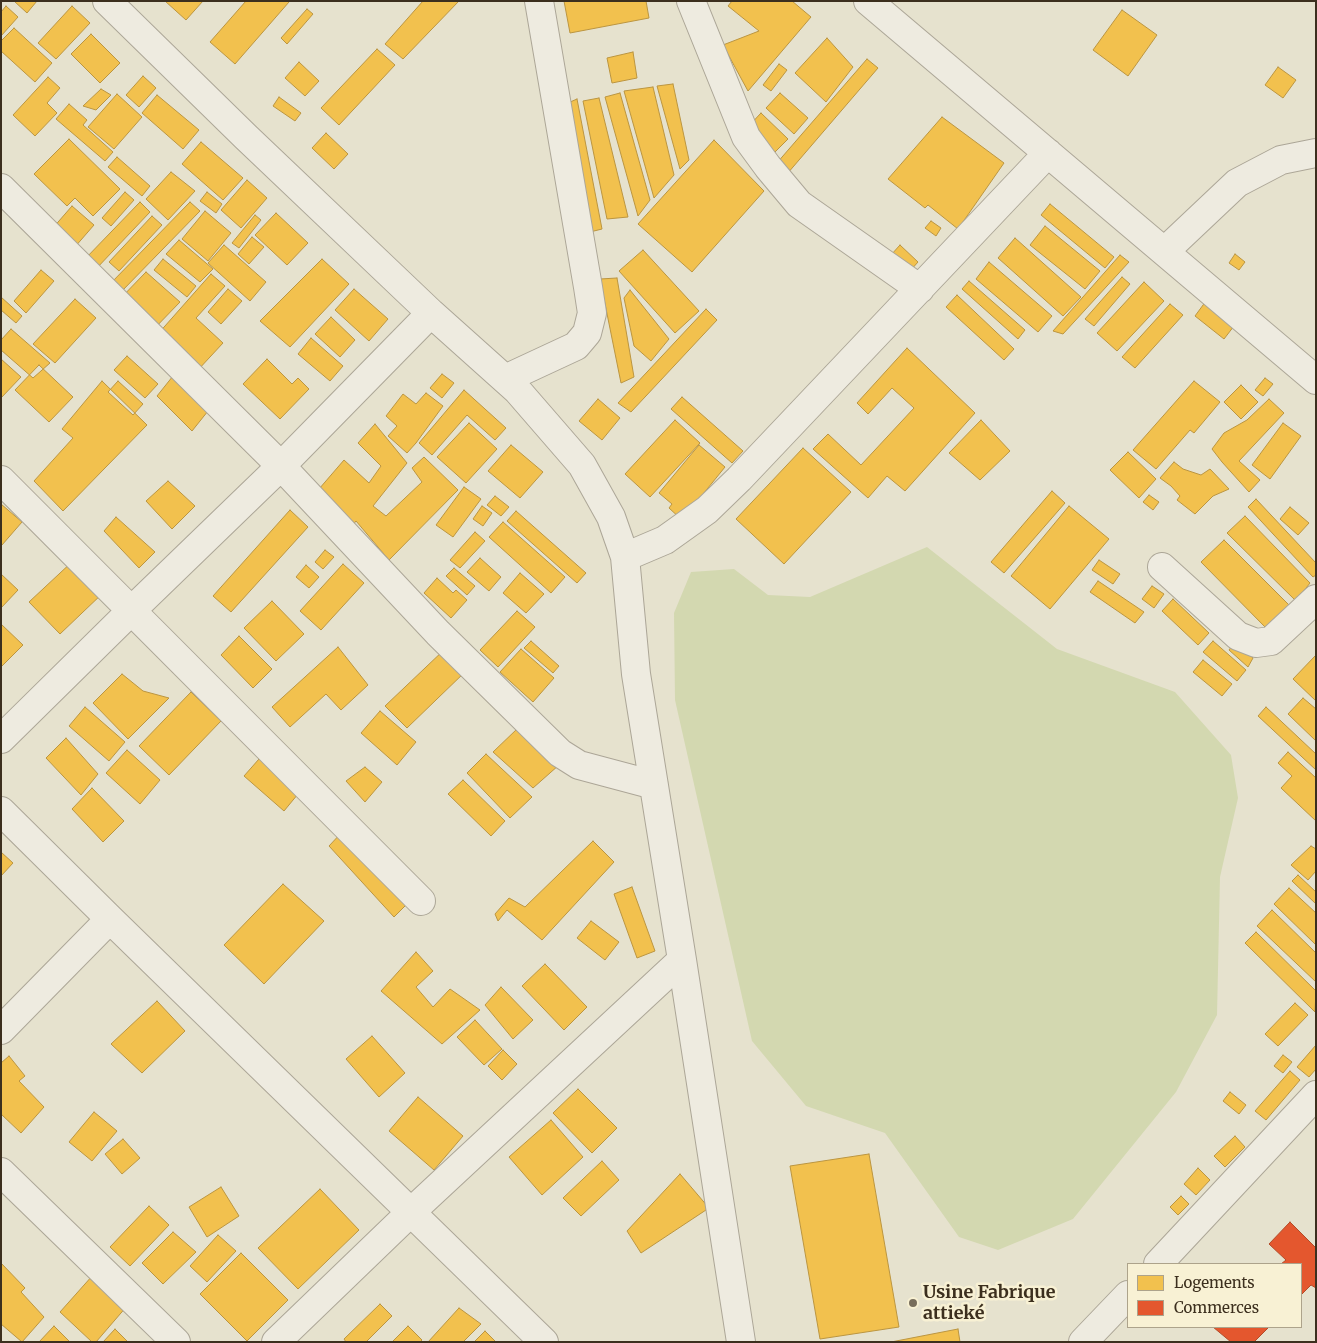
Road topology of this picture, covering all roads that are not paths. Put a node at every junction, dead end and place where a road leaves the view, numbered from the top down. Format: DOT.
graph roads {
  1 [pos="107,1"];
  2 [pos="539,1"];
  3 [pos="691,1"];
  4 [pos="868,1"];
  5 [pos="1048,153"];
  6 [pos="1316,153"];
  7 [pos="1,188"];
  8 [pos="1165,251"];
  9 [pos="920,289"];
  10 [pos="431,313"];
  11 [pos="505,379"];
  12 [pos="1316,380"];
  13 [pos="281,466"];
  14 [pos="1,480"];
  15 [pos="625,557"];
  16 [pos="1162,568"];
  17 [pos="1316,599"];
  18 [pos="132,610"];
  19 [pos="1,739"];
  20 [pos="654,785"];
  21 [pos="1,810"];
  22 [pos="421,901"];
  23 [pos="110,919"];
  24 [pos="682,960"];
  25 [pos="1,1030"];
  26 [pos="1316,1095"];
  27 [pos="1,1172"];
  28 [pos="411,1212"];
  29 [pos="1159,1263"];
  30 [pos="1127,1296"];
  31 [pos="176,1342"];
  32 [pos="276,1342"];
  33 [pos="544,1342"];
  34 [pos="741,1342"];
  35 [pos="1084,1342"];
  1 -- 10 [label="street"];
  2 -- 11 [label="street"];
  3 -- 9 [label="street"];
  4 -- 5 [label="street"];
  5 -- 8 [label="street"];
  5 -- 9 [label="street"];
  6 -- 8 [label="street"];
  7 -- 13 [label="street"];
  8 -- 12 [label="street"];
  9 -- 15 [label="street"];
  10 -- 11 [label="street"];
  10 -- 13 [label="street"];
  11 -- 15 [label="street"];
  13 -- 18 [label="street"];
  13 -- 20 [label="street"];
  14 -- 18 [label="street"];
  15 -- 20 [label="street"];
  16 -- 17 [label="street"];
  18 -- 19 [label="street"];
  18 -- 22 [label="street"];
  20 -- 24 [label="street"];
  21 -- 23 [label="street"];
  23 -- 25 [label="street"];
  23 -- 28 [label="street"];
  24 -- 28 [label="street"];
  24 -- 34 [label="street"];
  26 -- 29 [label="street"];
  27 -- 31 [label="street"];
  28 -- 32 [label="street"];
  28 -- 33 [label="street"];
  30 -- 35 [label="street"];
}
